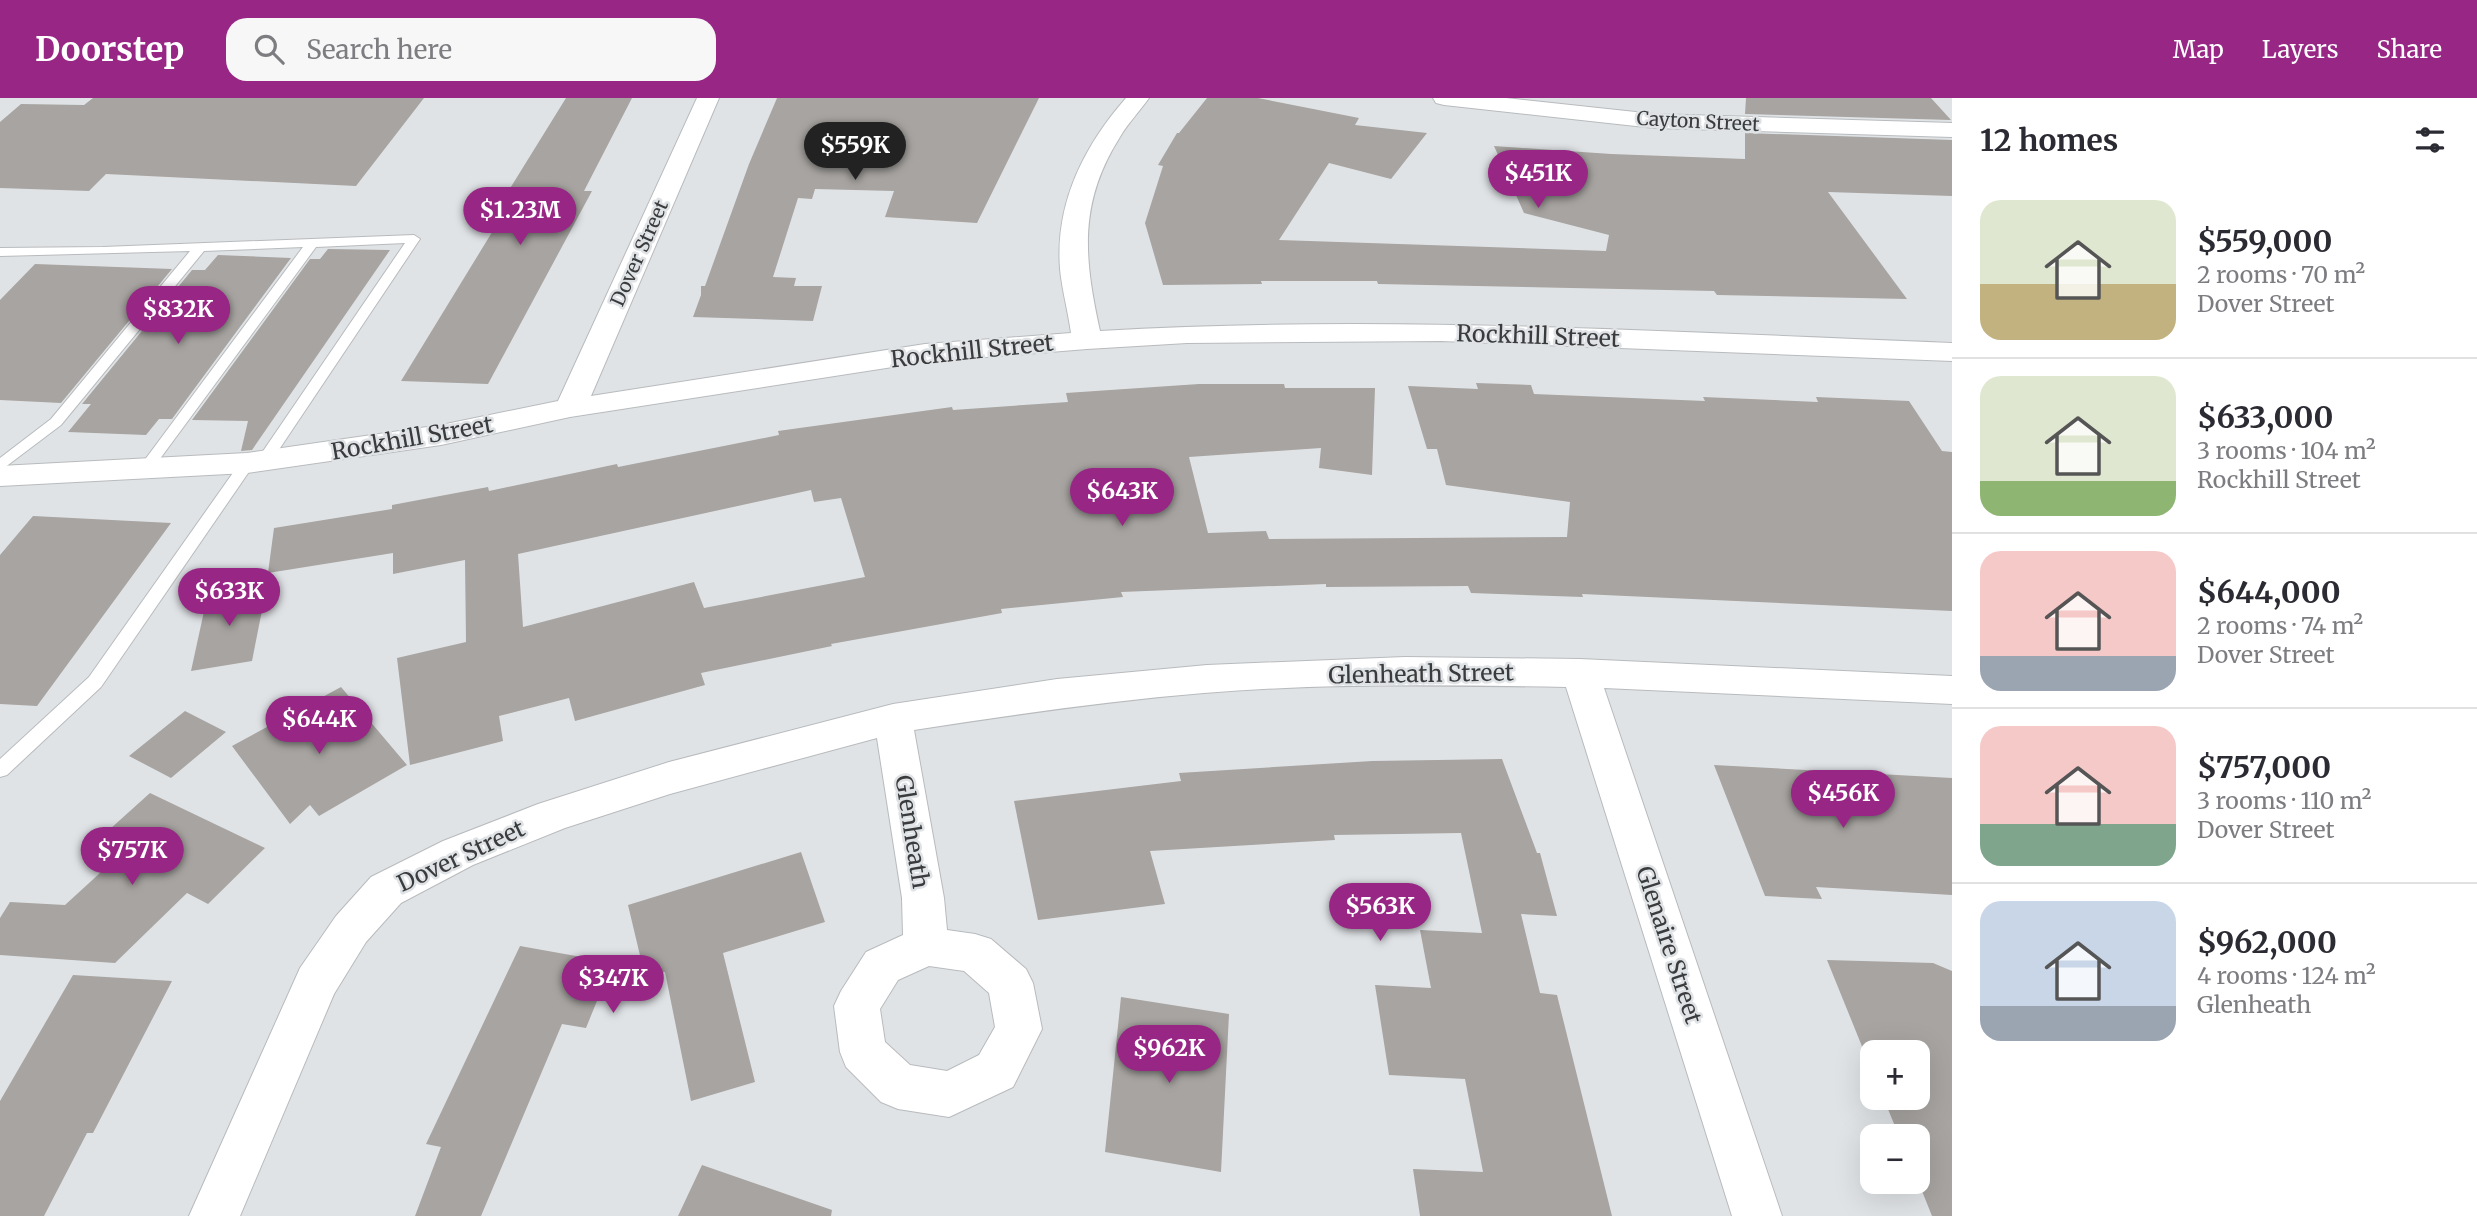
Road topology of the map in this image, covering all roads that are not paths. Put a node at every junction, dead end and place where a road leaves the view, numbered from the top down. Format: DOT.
graph roads {
  1 [pos="708,98"];
  2 [pos="1138,98"];
  3 [pos="1444,98"];
  4 [pos="1761,98"];
  5 [pos="1780,124"];
  6 [pos="1952,130"];
  7 [pos="314,241"];
  8 [pos="201,246"];
  9 [pos="0,251"];
  10 [pos="1087,340"];
  11 [pos="1952,352"];
  12 [pos="570,408"];
  13 [pos="256,461"];
  14 [pos="0,466"];
  15 [pos="146,468"];
  16 [pos="0,476"];
  17 [pos="1580,673"];
  18 [pos="1952,690"];
  19 [pos="893,719"];
  20 [pos="0,770"];
  21 [pos="926,946"];
  22 [pos="214,1216"];
  23 [pos="1757,1216"];
  1 -- 12 [label="street, Dover Street"];
  2 -- 10 [label="street"];
  3 -- 5 [label="street, Cayton Street"];
  4 -- 5 [label="street"];
  5 -- 6 [label="street, Cayton Street"];
  7 -- 8 [label="lane"];
  7 -- 13 [label="lane"];
  7 -- 15 [label="lane"];
  8 -- 9 [label="lane"];
  8 -- 14 [label="lane"];
  10 -- 11 [label="street, Rockhill Street"];
  10 -- 12 [label="street, Rockhill Street"];
  12 -- 13 [label="street, Rockhill Street"];
  13 -- 15 [label="street, Rockhill Street"];
  13 -- 20 [label="lane"];
  15 -- 16 [label="street, Rockhill Street"];
  17 -- 18 [label="street, Glenheath Street"];
  17 -- 19 [label="street, Glenheath Street"];
  17 -- 23 [label="street, Glenaire Street"];
  19 -- 21 [label="street, Glenheath"];
  19 -- 22 [label="street, Dover Street"];
}
